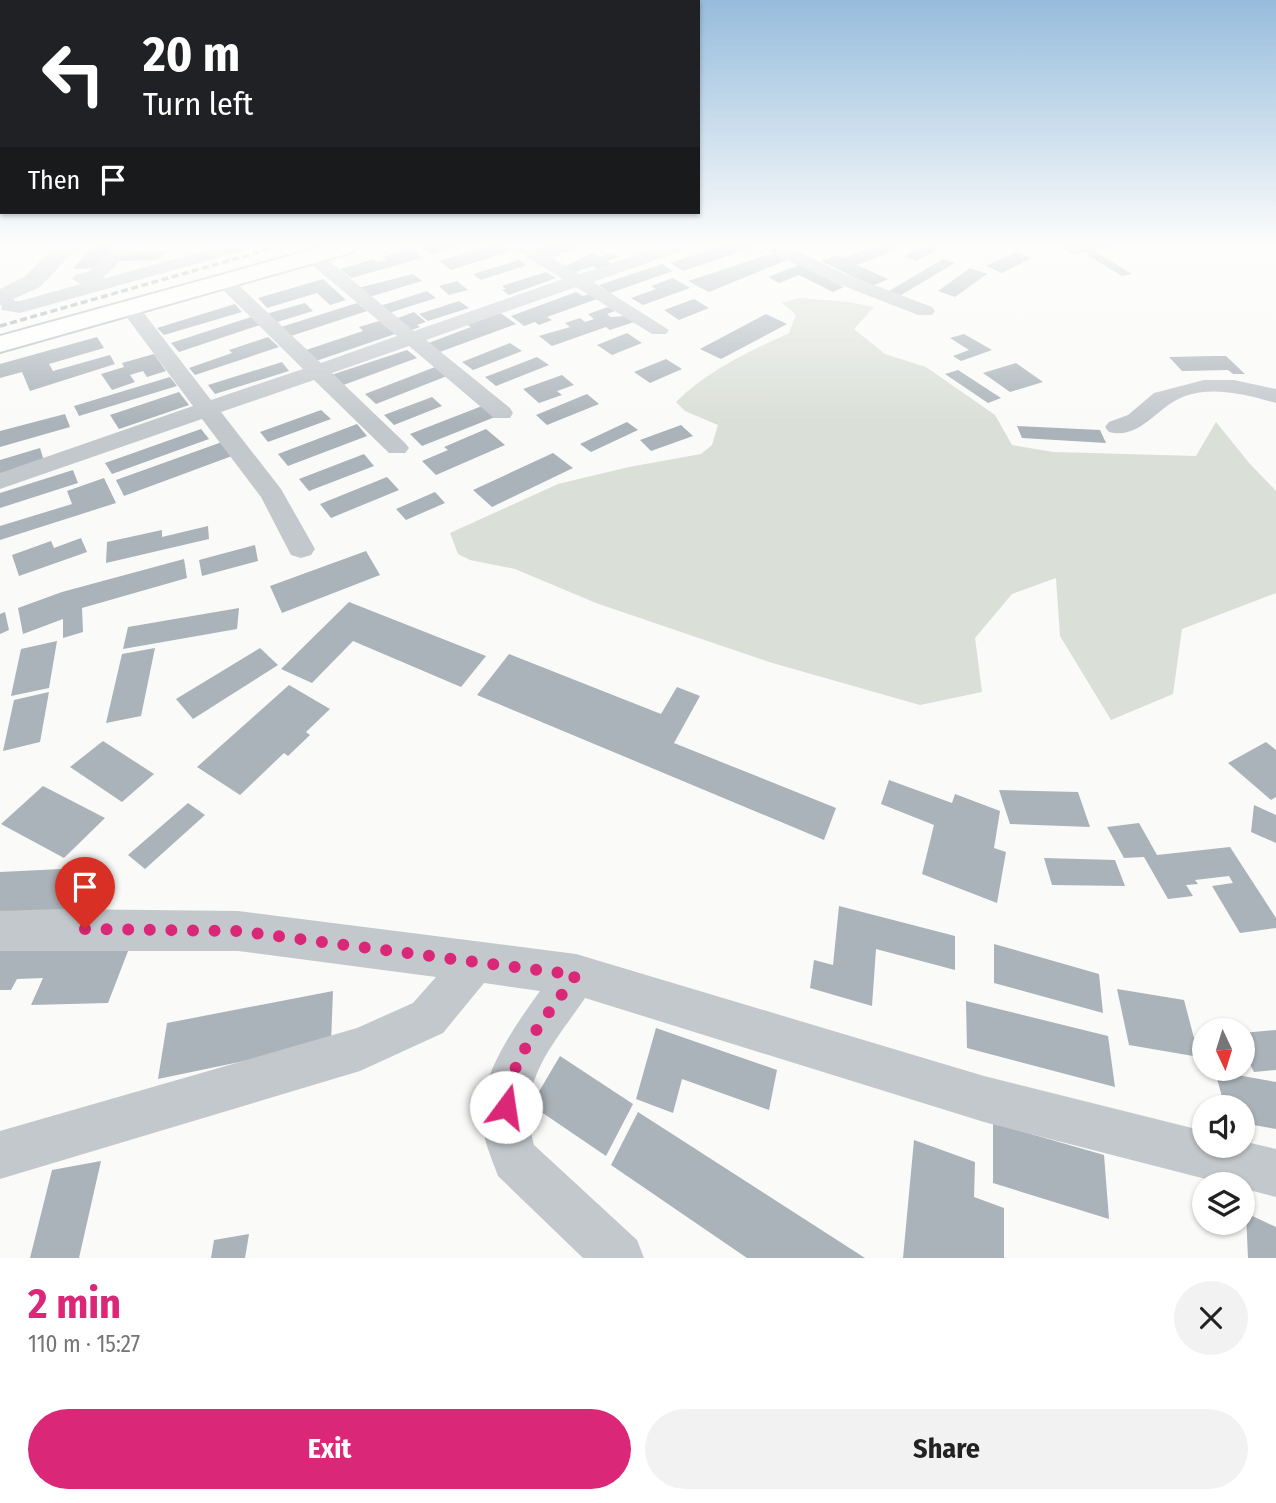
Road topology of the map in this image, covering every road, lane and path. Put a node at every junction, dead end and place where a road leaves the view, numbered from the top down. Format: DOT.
graph roads {
  1 [pos="135,306"];
  2 [pos="249,306"];
  3 [pos="372,306"];
  4 [pos="504,306"];
  5 [pos="620,306"];
  6 [pos="911,306"];
  7 [pos="130,307"];
  8 [pos="925,311"];
  9 [pos="659,330"];
  10 [pos="411,338"];
  11 [pos="0,344"];
  12 [pos="315,371"];
  13 [pos="1276,396"];
  14 [pos="208,408"];
  15 [pos="502,413"];
  16 [pos="1117,427"];
  17 [pos="397,448"];
  18 [pos="0,481"];
  19 [pos="301,549"];
  20 [pos="0,931"];
  21 [pos="475,963"];
  22 [pos="576,975"];
  23 [pos="0,1154"];
  24 [pos="1276,1172"];
  25 [pos="619,1258"];
  1 -- 7 [label="main road"];
  2 -- 12 [label="street"];
  3 -- 10 [label="street"];
  4 -- 10 [label="street"];
  5 -- 9 [label="street"];
  6 -- 8 [label="street"];
  7 -- 11 [label="main road"];
  7 -- 14 [label="street"];
  10 -- 12 [label="street"];
  10 -- 15 [label="street"];
  12 -- 14 [label="street"];
  12 -- 17 [label="street"];
  13 -- 16 [label="street"];
  14 -- 18 [label="street"];
  14 -- 19 [label="street"];
  20 -- 21 [label="street"];
  21 -- 22 [label="street"];
  21 -- 23 [label="street"];
  22 -- 24 [label="street"];
  22 -- 25 [label="street"];
}
